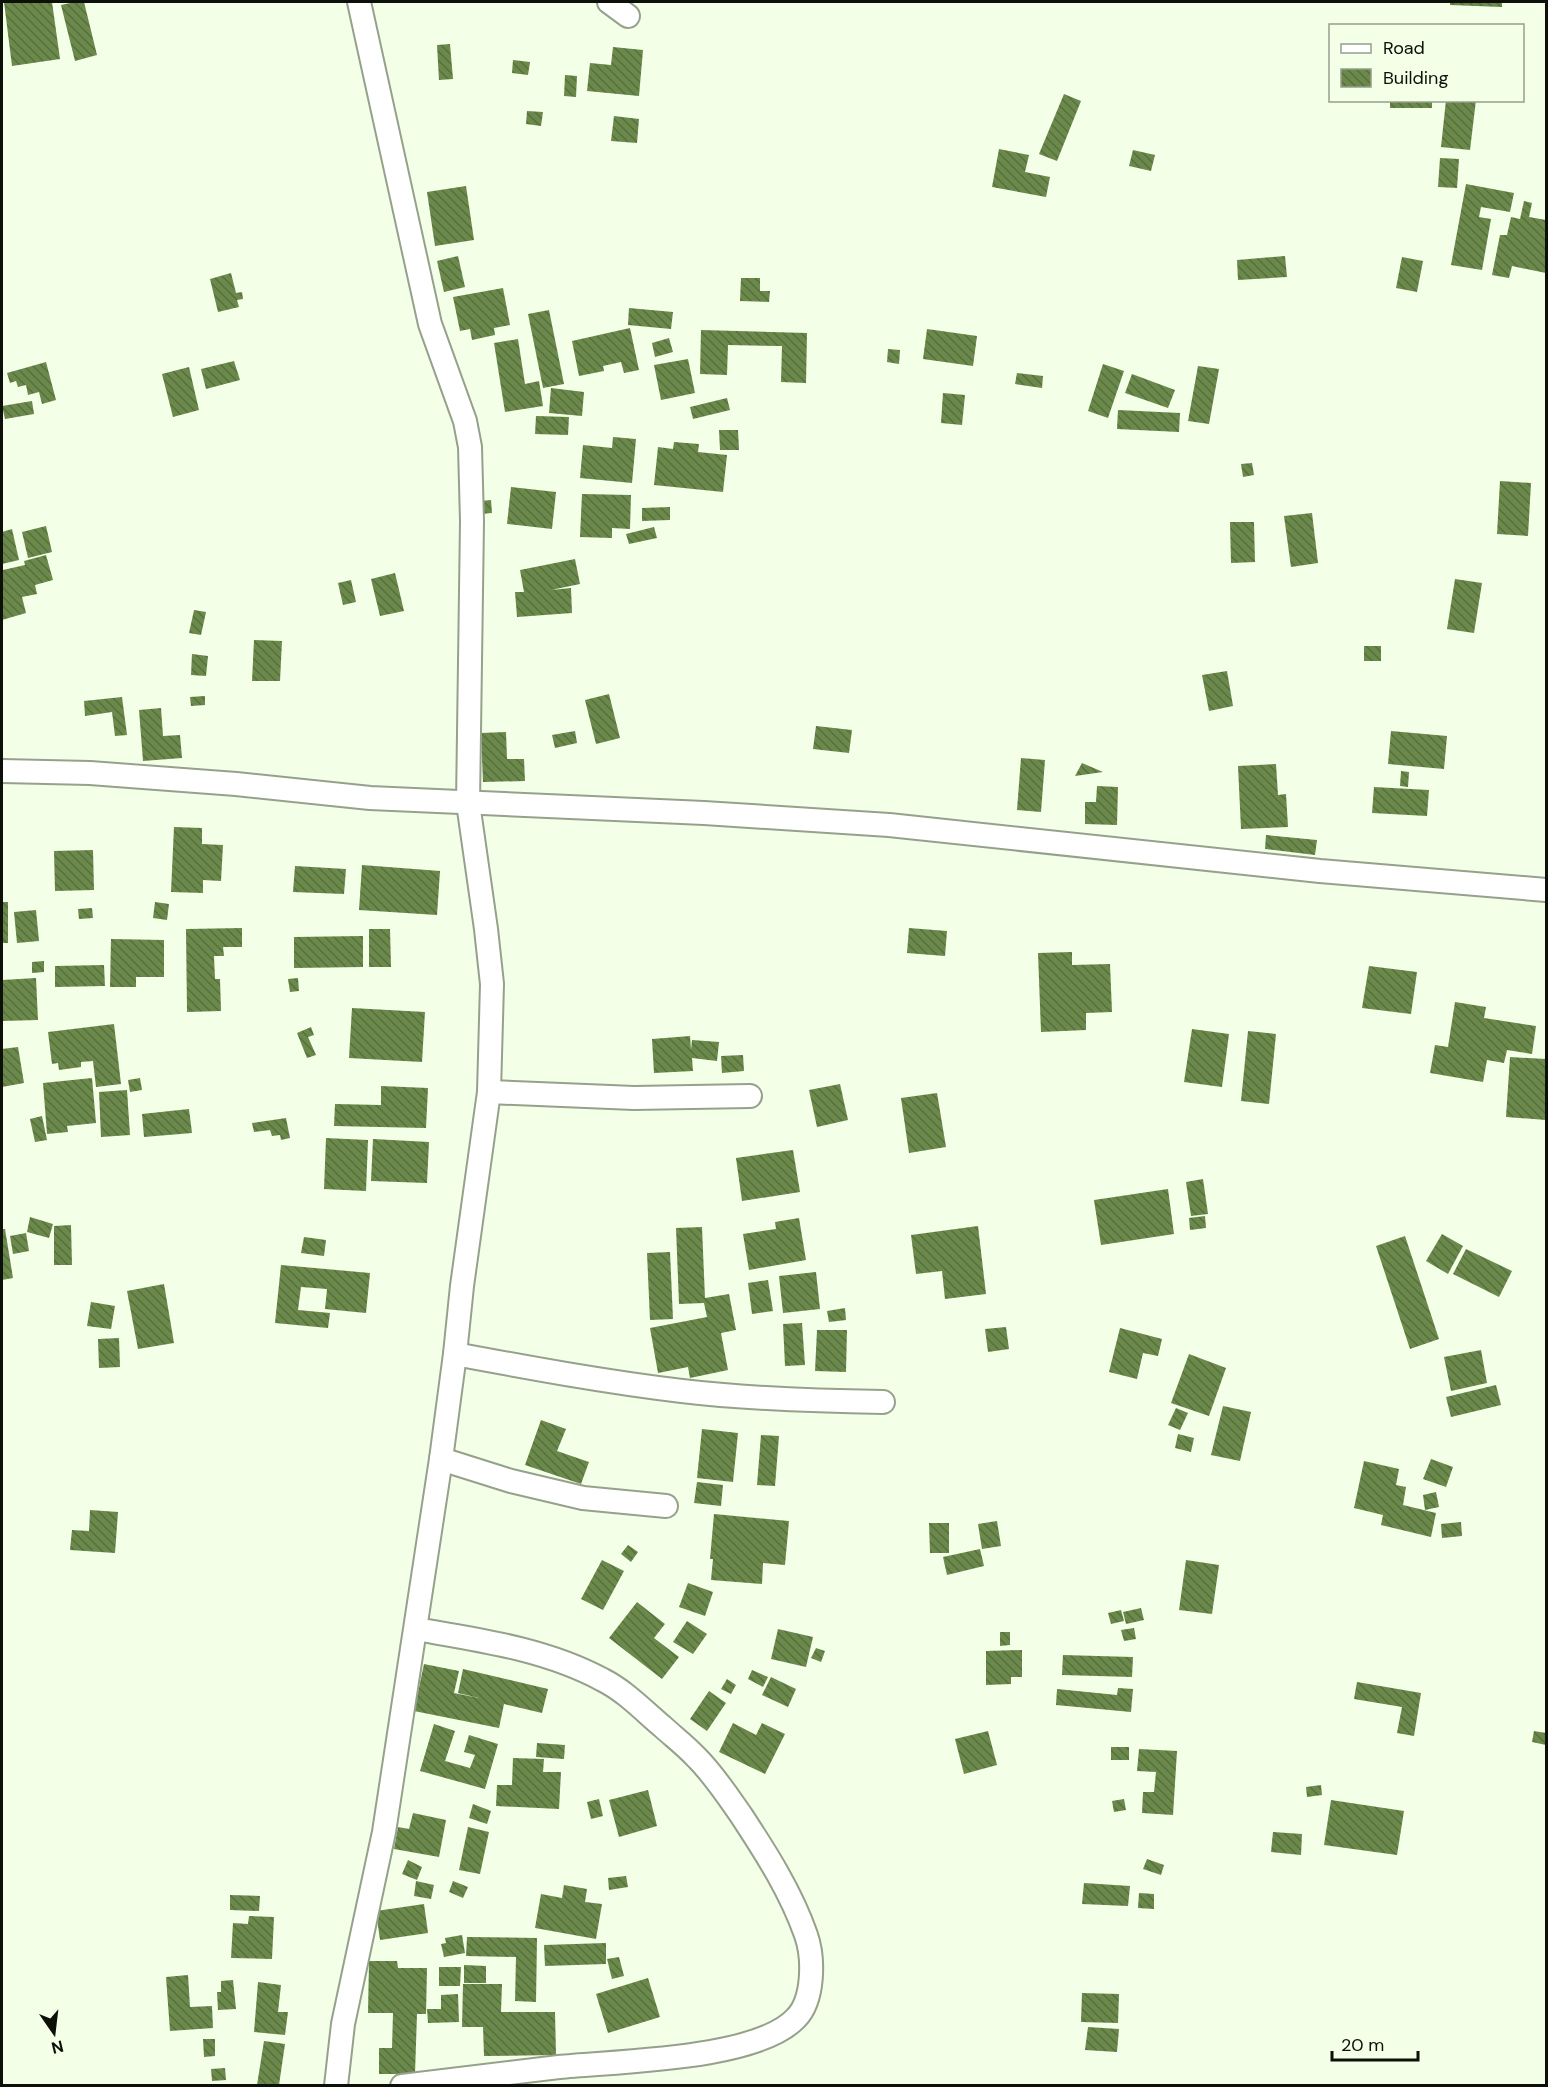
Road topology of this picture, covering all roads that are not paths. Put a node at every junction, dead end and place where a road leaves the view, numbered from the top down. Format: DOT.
graph roads {
  1 [pos="359,2"];
  2 [pos="609,2"];
  3 [pos="628,16"];
  4 [pos="2,771"];
  5 [pos="468,803"];
  6 [pos="1546,890"];
  7 [pos="489,1092"];
  8 [pos="750,1096"];
  9 [pos="455,1354"];
  10 [pos="883,1402"];
  11 [pos="441,1459"];
  12 [pos="666,1506"];
  13 [pos="416,1629"];
  14 [pos="336,2085"];
  15 [pos="402,2085"];
  1 -- 5 [label="street"];
  2 -- 3 [label="street"];
  4 -- 5 [label="street"];
  5 -- 6 [label="street"];
  5 -- 7 [label="street"];
  7 -- 8 [label="street"];
  7 -- 9 [label="street"];
  9 -- 10 [label="street"];
  9 -- 11 [label="street"];
  11 -- 12 [label="street"];
  11 -- 13 [label="street"];
  13 -- 14 [label="street"];
  13 -- 15 [label="street"];
}
